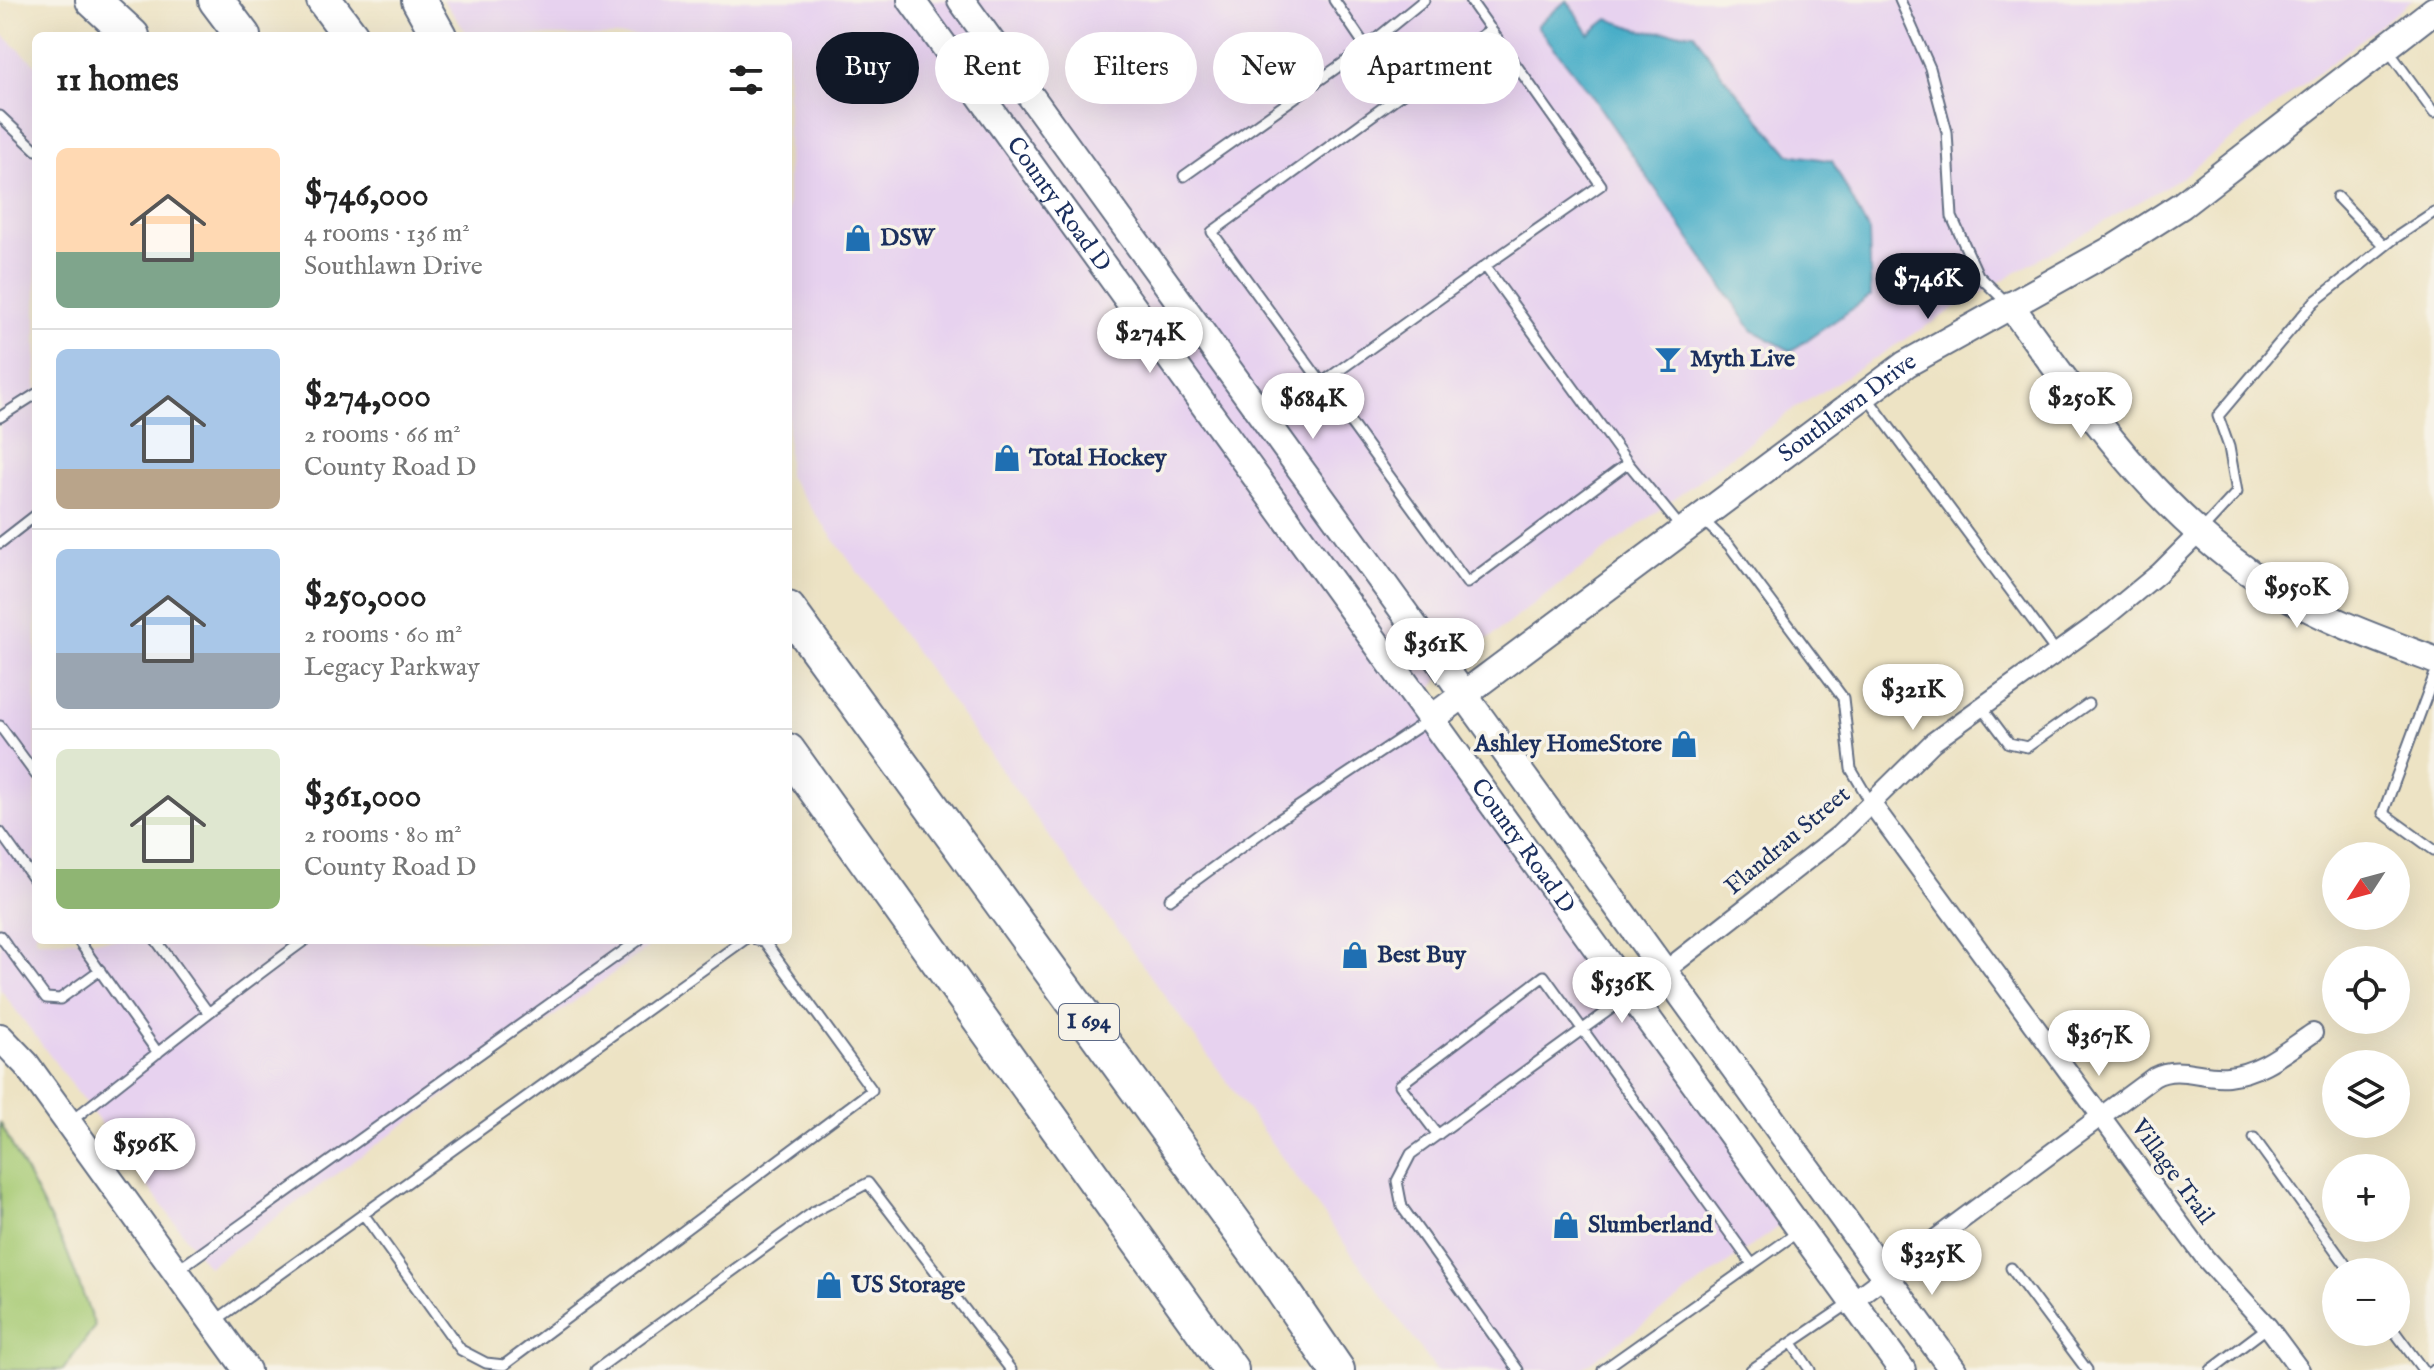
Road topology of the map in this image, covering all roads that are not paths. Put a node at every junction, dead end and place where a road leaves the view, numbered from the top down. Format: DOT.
graph roads {
  1 [pos="93,0"];
  2 [pos="216,0"];
  3 [pos="324,0"];
  4 [pos="419,0"];
  5 [pos="911,0"];
  6 [pos="961,0"];
  7 [pos="1334,0"];
  8 [pos="1424,0"];
  9 [pos="1470,0"];
  10 [pos="1900,0"];
  11 [pos="2434,10"];
  12 [pos="1491,29"];
  13 [pos="128,32"];
  14 [pos="240,32"];
  15 [pos="348,32"];
  16 [pos="437,32"];
  17 [pos="1356,32"];
  18 [pos="1385,32"];
  19 [pos="2386,47"];
  20 [pos="1340,65"];
  21 [pos="2434,113"];
  22 [pos="0,116"];
  23 [pos="32,146"];
  24 [pos="1184,176"];
  25 [pos="2337,197"];
  26 [pos="2434,212"];
  27 [pos="2384,246"];
  28 [pos="1485,266"];
  29 [pos="2010,305"];
  30 [pos="1322,383"];
  31 [pos="1865,394"];
  32 [pos="32,397"];
  33 [pos="0,417"];
  34 [pos="1268,422"];
  35 [pos="1628,463"];
  36 [pos="32,518"];
  37 [pos="1692,525"];
  38 [pos="2198,534"];
  39 [pos="0,543"];
  40 [pos="792,601"];
  41 [pos="792,614"];
  42 [pos="2057,653"];
  43 [pos="2434,660"];
  44 [pos="2434,676"];
  45 [pos="839,677"];
  46 [pos="1466,694"];
  47 [pos="2088,704"];
  48 [pos="1982,707"];
  49 [pos="1431,719"];
  50 [pos="0,726"];
  51 [pos="792,757"];
  52 [pos="32,770"];
  53 [pos="1871,803"];
  54 [pos="0,832"];
  55 [pos="2434,850"];
  56 [pos="32,876"];
  57 [pos="1170,899"];
  58 [pos="0,936"];
  59 [pos="81,944"];
  60 [pos="159,944"];
  61 [pos="299,944"];
  62 [pos="633,944"];
  63 [pos="738,944"];
  64 [pos="766,944"];
  65 [pos="100,970"];
  66 [pos="1665,971"];
  67 [pos="1631,994"];
  68 [pos="207,1011"];
  69 [pos="1584,1028"];
  70 [pos="2313,1033"];
  71 [pos="0,1037"];
  72 [pos="158,1053"];
  73 [pos="2102,1118"];
  74 [pos="68,1123"];
  75 [pos="1438,1135"];
  76 [pos="2254,1138"];
  77 [pos="364,1215"];
  78 [pos="1800,1230"];
  79 [pos="2341,1258"];
  80 [pos="1752,1264"];
  81 [pos="2011,1268"];
  82 [pos="176,1271"];
  83 [pos="1886,1277"];
  84 [pos="1852,1301"];
  85 [pos="213,1323"];
  86 [pos="2268,1327"];
  87 [pos="1792,1343"];
  88 [pos="2405,1346"];
  89 [pos="247,1370"];
  90 [pos="596,1370"];
  91 [pos="1011,1370"];
  92 [pos="1231,1370"];
  93 [pos="1337,1370"];
  94 [pos="1518,1370"];
  95 [pos="1603,1370"];
  96 [pos="1751,1370"];
  97 [pos="1810,1370"];
  98 [pos="1902,1370"];
  99 [pos="1953,1370"];
  100 [pos="2087,1370"];
  101 [pos="2211,1370"];
  102 [pos="2300,1370"];
  103 [pos="2423,1370"];
  1 -- 13 [label="highway"];
  2 -- 14 [label="highway"];
  3 -- 15 [label="highway"];
  4 -- 16 [label="highway"];
  5 -- 49 [label="street, County Road D"];
  6 -- 34 [label="street, County Road D"];
  7 -- 17 [label="lane"];
  8 -- 18 [label="lane"];
  9 -- 12 [label="lane"];
  10 -- 29 [label="lane"];
  11 -- 19 [label="street, Southlawn Drive"];
  12 -- 28 [label="lane"];
  12 -- 30 [label="lane"];
  19 -- 21 [label="lane"];
  19 -- 29 [label="street, Southlawn Drive"];
  20 -- 24 [label="lane"];
  22 -- 23 [label="lane"];
  25 -- 27 [label="lane"];
  26 -- 27 [label="lane"];
  27 -- 38 [label="lane"];
  28 -- 30 [label="lane"];
  28 -- 35 [label="lane"];
  29 -- 31 [label="street, Southlawn Drive"];
  29 -- 38 [label="street"];
  30 -- 34 [label="lane"];
  30 -- 35 [label="lane"];
  31 -- 37 [label="street, Southlawn Drive"];
  31 -- 42 [label="lane"];
  32 -- 33 [label="lane"];
  34 -- 46 [label="street, County Road D"];
  35 -- 37 [label="lane"];
  36 -- 39 [label="lane"];
  37 -- 46 [label="street, Southlawn Drive"];
  37 -- 53 [label="lane"];
  38 -- 42 [label="street, Flandrau Street"];
  38 -- 43 [label="street"];
  40 -- 45 [label="highway"];
  41 -- 45 [label="highway, I 694"];
  42 -- 48 [label="street, Flandrau Street"];
  44 -- 55 [label="lane"];
  45 -- 93 [label="highway, I 694"];
  46 -- 49 [label="street, Southlawn Drive"];
  46 -- 66 [label="street, County Road D"];
  47 -- 48 [label="lane"];
  48 -- 53 [label="street, Flandrau Street"];
  49 -- 57 [label="lane"];
  49 -- 67 [label="street, County Road D"];
  50 -- 52 [label="lane"];
  51 -- 92 [label="highway"];
  53 -- 66 [label="street, Flandrau Street"];
  53 -- 73 [label="street, Village Trail"];
  54 -- 56 [label="lane"];
  58 -- 65 [label="lane"];
  59 -- 65 [label="lane"];
  60 -- 68 [label="lane"];
  61 -- 68 [label="lane"];
  62 -- 82 [label="lane"];
  63 -- 77 [label="lane"];
  64 -- 77 [label="lane"];
  65 -- 72 [label="lane"];
  66 -- 83 [label="street, County Road D"];
  67 -- 69 [label="lane"];
  67 -- 78 [label="street, County Road D"];
  68 -- 72 [label="lane"];
  69 -- 75 [label="lane"];
  69 -- 75 [label="lane"];
  69 -- 80 [label="lane"];
  70 -- 73 [label="street"];
  71 -- 74 [label="street"];
  72 -- 74 [label="lane"];
  73 -- 83 [label="street"];
  73 -- 86 [label="street, Village Trail"];
  74 -- 82 [label="street"];
  75 -- 94 [label="lane"];
  76 -- 79 [label="lane"];
  77 -- 85 [label="lane"];
  78 -- 80 [label="lane"];
  78 -- 84 [label="street, County Road D"];
  80 -- 95 [label="lane"];
  81 -- 100 [label="lane"];
  82 -- 85 [label="street"];
  83 -- 84 [label="street"];
  83 -- 99 [label="street, County Road D"];
  84 -- 87 [label="lane"];
  84 -- 98 [label="street, County Road D"];
  85 -- 89 [label="street"];
  86 -- 101 [label="lane"];
  86 -- 102 [label="street, Village Trail"];
  87 -- 96 [label="lane"];
  87 -- 97 [label="lane"];
  88 -- 103 [label="lane"];
  90 -- 91 [label="lane"];
}
